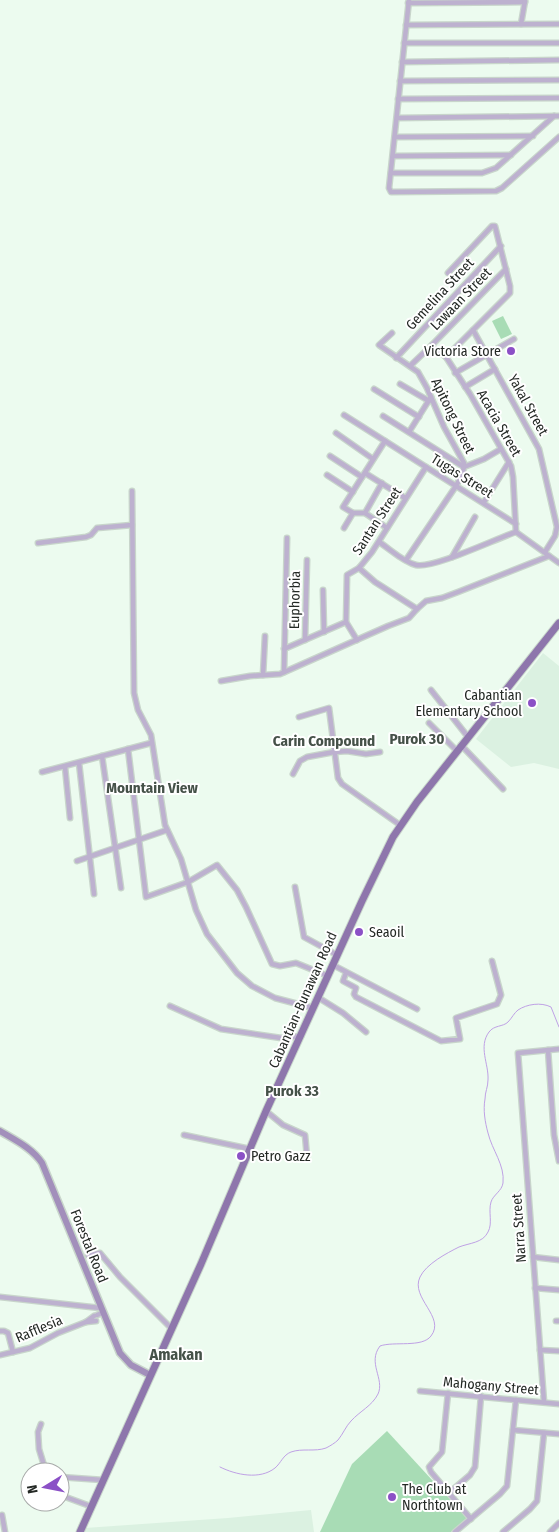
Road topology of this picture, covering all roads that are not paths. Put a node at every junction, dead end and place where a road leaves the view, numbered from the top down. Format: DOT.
graph roads {
  1 [pos="408,1"];
  2 [pos="525,1"];
  3 [pos="521,24"];
  4 [pos="559,24"];
  5 [pos="406,25"];
  6 [pos="404,43"];
  7 [pos="559,43"];
  8 [pos="559,60"];
  9 [pos="402,62"];
  10 [pos="559,80"];
  11 [pos="400,81"];
  12 [pos="559,98"];
  13 [pos="398,99"];
  14 [pos="556,116"];
  15 [pos="396,118"];
  16 [pos="533,136"];
  17 [pos="394,137"];
  18 [pos="559,137"];
  19 [pos="511,155"];
  20 [pos="393,156"];
  21 [pos="391,173"];
  22 [pos="501,246"];
  23 [pos="506,269"];
  24 [pos="448,273"];
  25 [pos="473,330"];
  26 [pos="392,333"];
  27 [pos="514,339"];
  28 [pos="431,346"];
  29 [pos="486,355"];
  30 [pos="446,357"];
  31 [pos="396,358"];
  32 [pos="410,366"];
  33 [pos="495,370"];
  34 [pos="455,373"];
  35 [pos="400,384"];
  36 [pos="465,387"];
  37 [pos="374,389"];
  38 [pos="430,399"];
  39 [pos="344,415"];
  40 [pos="383,416"];
  41 [pos="420,417"];
  42 [pos="409,432"];
  43 [pos="336,434"];
  44 [pos="385,441"];
  45 [pos="501,449"];
  46 [pos="330,456"];
  47 [pos="373,459"];
  48 [pos="509,462"];
  49 [pos="426,467"];
  50 [pos="464,467"];
  51 [pos="327,475"];
  52 [pos="364,475"];
  53 [pos="382,483"];
  54 [pos="456,486"];
  55 [pos="132,491"];
  56 [pos="353,492"];
  57 [pos="406,498"];
  58 [pos="484,502"];
  59 [pos="365,512"];
  60 [pos="353,513"];
  61 [pos="475,517"];
  62 [pos="516,524"];
  63 [pos="132,525"];
  64 [pos="344,528"];
  65 [pos="387,528"];
  66 [pos="516,532"];
  67 [pos="287,538"];
  68 [pos="38,542"];
  69 [pos="379,542"];
  70 [pos="544,552"];
  71 [pos="550,556"];
  72 [pos="452,557"];
  73 [pos="307,560"];
  74 [pos="406,560"];
  75 [pos="559,563"];
  76 [pos="359,568"];
  77 [pos="323,590"];
  78 [pos="417,609"];
  79 [pos="346,622"];
  80 [pos="559,623"];
  81 [pos="324,632"];
  82 [pos="265,636"];
  83 [pos="305,640"];
  84 [pos="357,640"];
  85 [pos="284,649"];
  86 [pos="284,672"];
  87 [pos="263,675"];
  88 [pos="221,681"];
  89 [pos="431,690"];
  90 [pos="299,717"];
  91 [pos="429,723"];
  92 [pos="468,737"];
  93 [pos="151,743"];
  94 [pos="459,748"];
  95 [pos="128,749"];
  96 [pos="334,752"];
  97 [pos="380,752"];
  98 [pos="102,756"];
  99 [pos="79,763"];
  100 [pos="65,767"];
  101 [pos="42,772"];
  102 [pos="293,774"];
  103 [pos="502,788"];
  104 [pos="70,818"];
  105 [pos="400,825"];
  106 [pos="167,830"];
  107 [pos="140,839"];
  108 [pos="116,848"];
  109 [pos="89,857"];
  110 [pos="78,861"];
  111 [pos="188,882"];
  112 [pos="295,887"];
  113 [pos="121,888"];
  114 [pos="94,894"];
  115 [pos="337,955"];
  116 [pos="492,961"];
  117 [pos="333,965"];
  118 [pos="346,973"];
  119 [pos="328,976"];
  120 [pos="319,998"];
  121 [pos="170,1006"];
  122 [pos="314,1008"];
  123 [pos="417,1009"];
  124 [pos="366,1032"];
  125 [pos="301,1036"];
  126 [pos="559,1049"];
  127 [pos="548,1050"];
  128 [pos="266,1111"];
  129 [pos="0,1131"];
  130 [pos="184,1135"];
  131 [pos="557,1144"];
  132 [pos="250,1149"];
  133 [pos="307,1157"];
  134 [pos="559,1161"];
  135 [pos="88,1255"];
  136 [pos="532,1257"];
  137 [pos="559,1260"];
  138 [pos="535,1288"];
  139 [pos="559,1290"];
  140 [pos="0,1297"];
  141 [pos="99,1316"];
  142 [pos="172,1329"];
  143 [pos="0,1331"];
  144 [pos="540,1350"];
  145 [pos="559,1351"];
  146 [pos="13,1352"];
  147 [pos="0,1356"];
  148 [pos="150,1375"];
  149 [pos="420,1391"];
  150 [pos="448,1393"];
  151 [pos="481,1396"];
  152 [pos="516,1400"];
  153 [pos="544,1402"];
  154 [pos="559,1404"];
  155 [pos="41,1424"];
  156 [pos="513,1430"];
  157 [pos="544,1433"];
  158 [pos="559,1434"];
  159 [pos="43,1462"];
  160 [pos="70,1477"];
  161 [pos="103,1480"];
  162 [pos="449,1493"];
  163 [pos="70,1499"];
  164 [pos="90,1506"];
  165 [pos="2,1516"];
  166 [pos="471,1519"];
  167 [pos="559,1523"];
  168 [pos="5,1532"];
  169 [pos="80,1532"];
  170 [pos="455,1532"];
  171 [pos="503,1532"];
  172 [pos="550,1532"];
  1 -- 2 [label="street"];
  1 -- 5 [label="street"];
  2 -- 3 [label="street"];
  3 -- 4 [label="street"];
  3 -- 5 [label="street"];
  5 -- 6 [label="street"];
  6 -- 7 [label="street"];
  6 -- 9 [label="street"];
  8 -- 9 [label="street"];
  9 -- 11 [label="street"];
  10 -- 11 [label="street"];
  11 -- 13 [label="street"];
  12 -- 13 [label="street"];
  13 -- 15 [label="street"];
  14 -- 15 [label="street"];
  14 -- 16 [label="street"];
  15 -- 17 [label="street"];
  16 -- 17 [label="street"];
  16 -- 19 [label="street"];
  17 -- 20 [label="street"];
  18 -- 21 [label="street"];
  19 -- 20 [label="street"];
  19 -- 21 [label="street"];
  20 -- 21 [label="street"];
  22 -- 23 [label="street"];
  22 -- 24 [label="street"];
  22 -- 31 [label="street, Gemelina Street"];
  23 -- 25 [label="street"];
  23 -- 28 [label="street, Lawaan Street"];
  25 -- 29 [label="street, Yakal Street"];
  25 -- 30 [label="street"];
  26 -- 31 [label="street, Apitong Street"];
  27 -- 29 [label="street"];
  28 -- 30 [label="street, Acacia Street"];
  28 -- 32 [label="street, Lawaan Street"];
  29 -- 33 [label="street, Yakal Street"];
  29 -- 34 [label="street"];
  30 -- 34 [label="street, Acacia Street"];
  31 -- 32 [label="street, Apitong Street"];
  32 -- 38 [label="street, Apitong Street"];
  33 -- 36 [label="street"];
  33 -- 70 [label="street, Yakal Street"];
  34 -- 36 [label="street, Acacia Street"];
  35 -- 38 [label="street"];
  36 -- 45 [label="street, Acacia Street"];
  37 -- 41 [label="street"];
  38 -- 41 [label="street"];
  38 -- 50 [label="street, Apitong Street"];
  39 -- 44 [label="street, Tugas Street"];
  40 -- 42 [label="street"];
  41 -- 42 [label="street"];
  42 -- 50 [label="street"];
  43 -- 47 [label="street"];
  44 -- 47 [label="street"];
  44 -- 49 [label="street, Tugas Street"];
  45 -- 48 [label="street, Acacia Street"];
  45 -- 50 [label="street"];
  46 -- 52 [label="street"];
  47 -- 52 [label="street"];
  48 -- 58 [label="street"];
  48 -- 62 [label="street, Acacia Street"];
  49 -- 54 [label="street, Tugas Street"];
  49 -- 57 [label="street, Santan Street"];
  50 -- 54 [label="street, Apitong Street"];
  51 -- 56 [label="street"];
  52 -- 53 [label="street"];
  52 -- 56 [label="street"];
  53 -- 57 [label="street"];
  53 -- 59 [label="street"];
  54 -- 58 [label="street, Tugas Street"];
  54 -- 74 [label="street, Apitong Street"];
  55 -- 63 [label="street"];
  56 -- 60 [label="street"];
  57 -- 65 [label="street, Santan Street"];
  58 -- 62 [label="street, Tugas Street"];
  59 -- 60 [label="street"];
  59 -- 65 [label="street"];
  60 -- 64 [label="street"];
  61 -- 72 [label="street"];
  62 -- 66 [label="street"];
  63 -- 68 [label="street"];
  63 -- 93 [label="street"];
  65 -- 69 [label="street, Santan Street"];
  66 -- 70 [label="street"];
  66 -- 72 [label="street"];
  67 -- 85 [label="street"];
  69 -- 74 [label="street"];
  69 -- 76 [label="street, Santan Street"];
  70 -- 71 [label="street"];
  71 -- 75 [label="street"];
  71 -- 78 [label="street"];
  72 -- 74 [label="street"];
  73 -- 83 [label="street, Euphorbia"];
  76 -- 78 [label="street"];
  76 -- 79 [label="street, Santan Street"];
  77 -- 81 [label="street"];
  78 -- 84 [label="street"];
  79 -- 81 [label="street"];
  79 -- 84 [label="street"];
  80 -- 92 [label="main road, Cabantian-Bunawan Road"];
  81 -- 83 [label="street"];
  82 -- 87 [label="street"];
  83 -- 85 [label="street"];
  84 -- 86 [label="street"];
  85 -- 86 [label="street"];
  86 -- 87 [label="street"];
  87 -- 88 [label="street"];
  89 -- 92 [label="street"];
  90 -- 96 [label="street"];
  91 -- 94 [label="street"];
  92 -- 94 [label="main road, Cabantian-Bunawan Road"];
  93 -- 95 [label="street"];
  93 -- 106 [label="street"];
  94 -- 103 [label="street"];
  94 -- 105 [label="main road, Cabantian-Bunawan Road"];
  95 -- 98 [label="street"];
  95 -- 107 [label="street"];
  96 -- 97 [label="street"];
  96 -- 102 [label="street"];
  96 -- 105 [label="street"];
  98 -- 99 [label="street"];
  98 -- 108 [label="street"];
  99 -- 100 [label="street"];
  99 -- 109 [label="street"];
  100 -- 101 [label="street"];
  100 -- 104 [label="street"];
  105 -- 115 [label="main road, Cabantian-Bunawan Road"];
  106 -- 107 [label="street"];
  106 -- 111 [label="street"];
  107 -- 108 [label="street"];
  107 -- 111 [label="street"];
  108 -- 109 [label="street"];
  108 -- 113 [label="street"];
  109 -- 110 [label="street"];
  109 -- 114 [label="street"];
  111 -- 119 [label="street"];
  111 -- 122 [label="street"];
  112 -- 115 [label="street"];
  115 -- 117 [label="main road, Cabantian-Bunawan Road"];
  116 -- 118 [label="street"];
  117 -- 118 [label="street"];
  117 -- 119 [label="main road, Cabantian-Bunawan Road"];
  118 -- 123 [label="street"];
  119 -- 120 [label="main road, Cabantian-Bunawan Road"];
  120 -- 122 [label="main road, Cabantian-Bunawan Road"];
  120 -- 124 [label="street"];
  121 -- 125 [label="street"];
  122 -- 125 [label="main road, Cabantian-Bunawan Road"];
  125 -- 128 [label="main road, Cabantian-Bunawan Road"];
  126 -- 127 [label="street"];
  127 -- 131 [label="street"];
  127 -- 136 [label="street, Narra Street"];
  128 -- 132 [label="main road, Cabantian-Bunawan Road"];
  128 -- 133 [label="street"];
  129 -- 141 [label="street, Forestal Road"];
  130 -- 132 [label="street"];
  131 -- 134 [label="street"];
  132 -- 142 [label="main road, Cabantian-Bunawan Road"];
  135 -- 142 [label="street"];
  136 -- 137 [label="street"];
  136 -- 138 [label="street, Narra Street"];
  138 -- 139 [label="street"];
  138 -- 144 [label="street, Narra Street"];
  140 -- 141 [label="street"];
  141 -- 146 [label="street, Rafflesia"];
  141 -- 148 [label="street, Forestal Road"];
  142 -- 148 [label="main road, Cabantian-Bunawan Road"];
  143 -- 146 [label="street"];
  144 -- 145 [label="street"];
  144 -- 153 [label="street, Narra Street"];
  146 -- 147 [label="street, Rafflesia"];
  148 -- 161 [label="main road, Cabantian-Bunawan Road"];
  149 -- 150 [label="street, Mahogany Street"];
  150 -- 151 [label="street, Mahogany Street"];
  150 -- 162 [label="street"];
  151 -- 152 [label="street, Mahogany Street"];
  151 -- 162 [label="street"];
  152 -- 153 [label="street, Mahogany Street"];
  152 -- 156 [label="street"];
  153 -- 154 [label="street, Mahogany Street"];
  155 -- 159 [label="street"];
  156 -- 157 [label="street"];
  156 -- 166 [label="street"];
  157 -- 158 [label="street"];
  157 -- 171 [label="street"];
  160 -- 161 [label="street"];
  161 -- 164 [label="main road, Cabantian-Bunawan Road"];
  162 -- 166 [label="street"];
  163 -- 164 [label="street"];
  164 -- 169 [label="main road, Cabantian-Bunawan Road"];
  165 -- 168 [label="street"];
  166 -- 170 [label="street"];
  167 -- 172 [label="street"];
}
